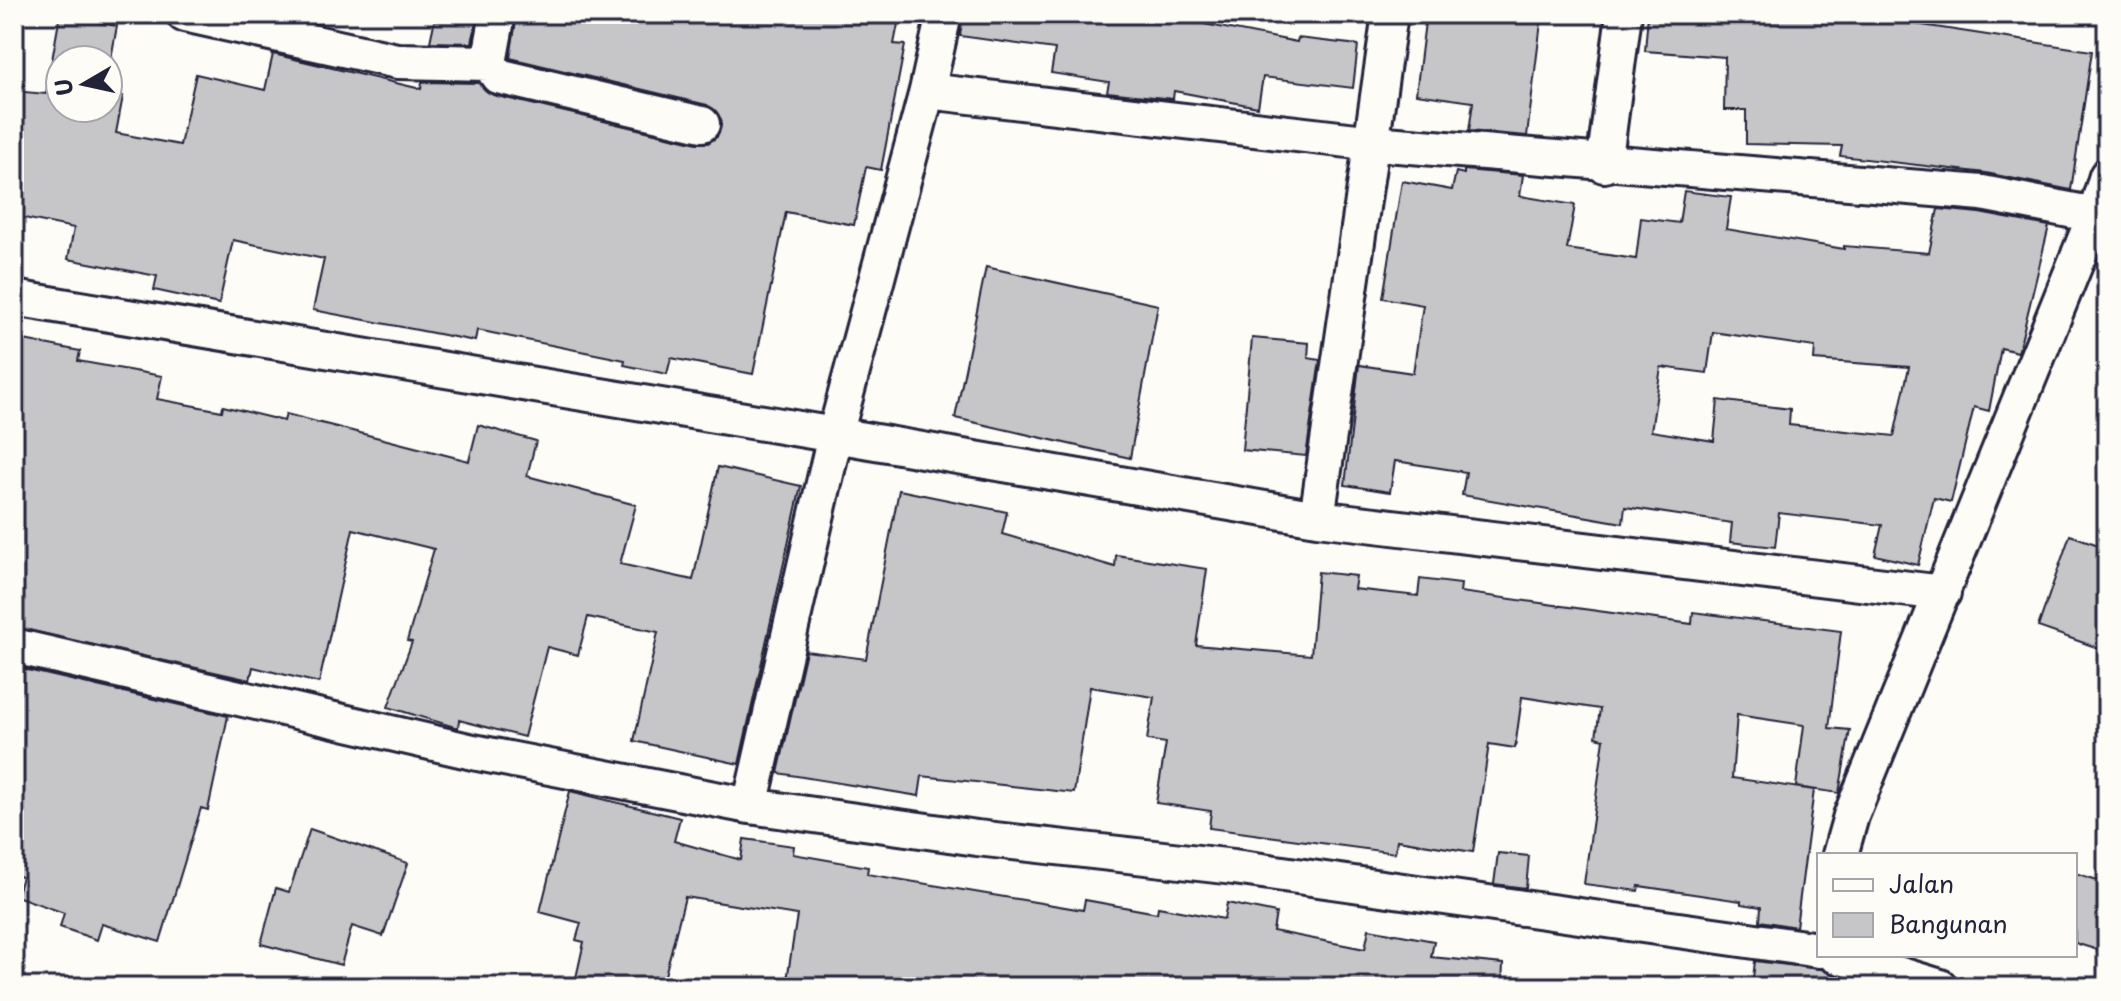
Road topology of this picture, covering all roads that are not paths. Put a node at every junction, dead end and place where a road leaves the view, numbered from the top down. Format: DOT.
graph roads {
  1 [pos="184,14"];
  2 [pos="498,14"];
  3 [pos="944,14"];
  4 [pos="1390,14"];
  5 [pos="1624,14"];
  6 [pos="489,63"];
  7 [pos="927,91"];
  8 [pos="702,124"];
  9 [pos="1374,143"];
  10 [pos="1604,165"];
  11 [pos="2107,176"];
  12 [pos="2095,215"];
  13 [pos="14,298"];
  14 [pos="835,435"];
  15 [pos="1317,518"];
  16 [pos="1943,593"];
  17 [pos="14,646"];
  18 [pos="750,806"];
  19 [pos="1841,853"];
  20 [pos="1817,950"];
  21 [pos="1842,957"];
  22 [pos="1940,987"];
  1 -- 6 [label="street"];
  2 -- 6 [label="street"];
  3 -- 7 [label="street"];
  4 -- 9 [label="street"];
  5 -- 10 [label="street"];
  6 -- 8 [label="street"];
  7 -- 9 [label="street"];
  7 -- 14 [label="street"];
  9 -- 10 [label="street"];
  9 -- 15 [label="street"];
  10 -- 12 [label="street"];
  11 -- 12 [label="street"];
  12 -- 16 [label="street"];
  13 -- 14 [label="street"];
  14 -- 15 [label="street"];
  14 -- 18 [label="street"];
  15 -- 16 [label="street"];
  16 -- 19 [label="street"];
  17 -- 18 [label="street"];
  18 -- 20 [label="street"];
  21 -- 22 [label="street"];
}
